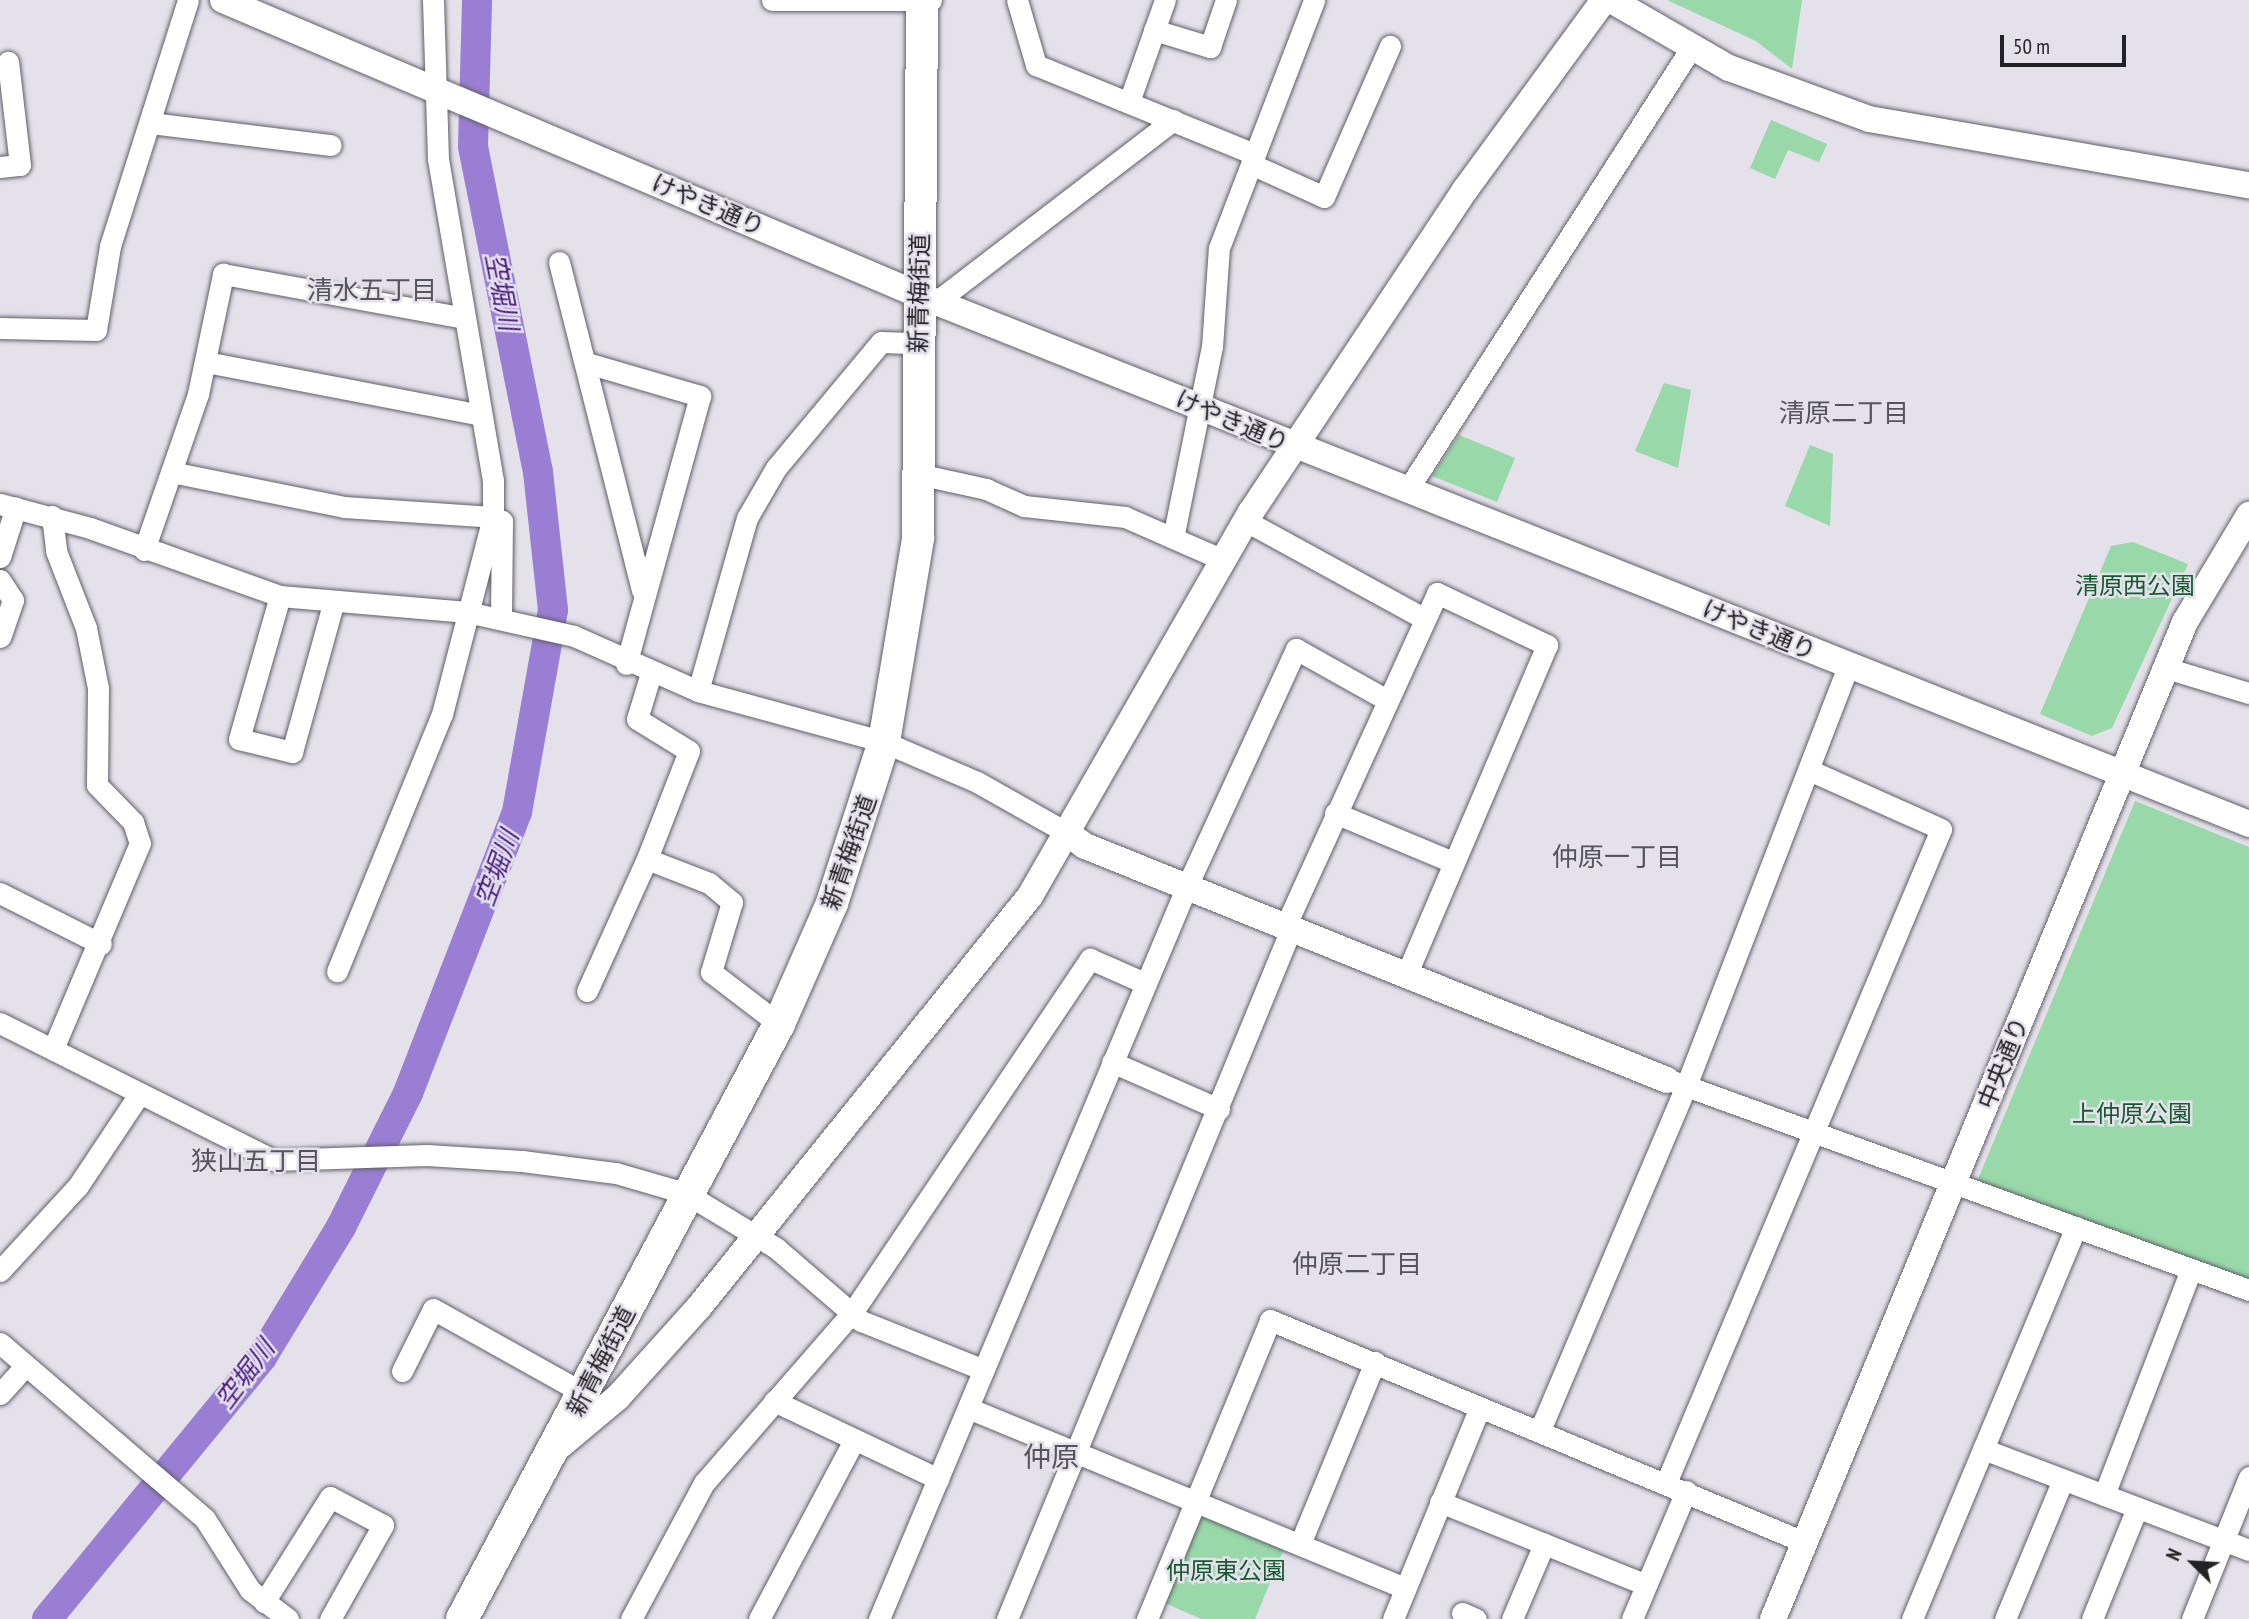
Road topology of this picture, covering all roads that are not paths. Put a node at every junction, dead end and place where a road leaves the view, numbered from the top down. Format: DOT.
graph roads {
  1 [pos="188,0"];
  2 [pos="223,0"];
  3 [pos="433,0"];
  4 [pos="772,0"];
  5 [pos="1017,0"];
  6 [pos="1165,0"];
  7 [pos="1226,0"];
  8 [pos="1314,0"];
  9 [pos="925,1"];
  10 [pos="1600,1"];
  11 [pos="1154,30"];
  12 [pos="1390,46"];
  13 [pos="1691,48"];
  14 [pos="8,62"];
  15 [pos="436,92"];
  16 [pos="1129,102"];
  17 [pos="1173,120"];
  18 [pos="151,123"];
  19 [pos="331,145"];
  20 [pos="1252,159"];
  21 [pos="0,167"];
  22 [pos="2249,184"];
  23 [pos="559,262"];
  24 [pos="928,298"];
  25 [pos="460,317"];
  26 [pos="0,328"];
  27 [pos="918,343"];
  28 [pos="206,362"];
  29 [pos="587,363"];
  30 [pos="1199,407"];
  31 [pos="480,415"];
  32 [pos="1297,449"];
  33 [pos="171,472"];
  34 [pos="918,474"];
  35 [pos="1408,489"];
  36 [pos="4,504"];
  37 [pos="2249,515"];
  38 [pos="52,516"];
  39 [pos="493,517"];
  40 [pos="1246,522"];
  41 [pos="1173,538"];
  42 [pos="144,550"];
  43 [pos="0,557"];
  44 [pos="1221,559"];
  45 [pos="0,580"];
  46 [pos="643,593"];
  47 [pos="280,596"];
  48 [pos="333,604"];
  49 [pos="467,612"];
  50 [pos="1421,618"];
  51 [pos="504,619"];
  52 [pos="0,637"];
  53 [pos="626,664"];
  54 [pos="1848,666"];
  55 [pos="2166,668"];
  56 [pos="651,673"];
  57 [pos="698,691"];
  58 [pos="2249,693"];
  59 [pos="1385,699"];
  60 [pos="884,742"];
  61 [pos="1809,770"];
  62 [pos="2122,775"];
  63 [pos="1335,813"];
  64 [pos="2249,824"];
  65 [pos="1067,833"];
  66 [pos="647,859"];
  67 [pos="1453,862"];
  68 [pos="1186,886"];
  69 [pos="0,893"];
  70 [pos="1288,928"];
  71 [pos="101,944"];
  72 [pos="337,971"];
  73 [pos="1406,976"];
  74 [pos="1145,983"];
  75 [pos="587,991"];
  76 [pos="0,1023"];
  77 [pos="779,1024"];
  78 [pos="53,1049"];
  79 [pos="1112,1062"];
  80 [pos="1676,1083"];
  81 [pos="138,1096"];
  82 [pos="1219,1109"];
  83 [pos="1816,1131"];
  84 [pos="1954,1181"];
  85 [pos="685,1193"];
  86 [pos="2076,1227"];
  87 [pos="757,1236"];
  88 [pos="2191,1269"];
  89 [pos="0,1270"];
  90 [pos="2249,1290"];
  91 [pos="852,1313"];
  92 [pos="0,1343"];
  93 [pos="1376,1363"];
  94 [pos="25,1366"];
  95 [pos="984,1370"];
  96 [pos="402,1371"];
  97 [pos="0,1394"];
  98 [pos="585,1394"];
  99 [pos="774,1402"];
  100 [pos="1480,1407"];
  101 [pos="968,1408"];
  102 [pos="1540,1430"];
  103 [pos="854,1440"];
  104 [pos="556,1449"];
  105 [pos="1983,1449"];
  106 [pos="1076,1451"];
  107 [pos="2249,1478"];
  108 [pos="938,1479"];
  109 [pos="2063,1480"];
  110 [pos="1676,1487"];
  111 [pos="2105,1495"];
  112 [pos="1198,1502"];
  113 [pos="1440,1502"];
  114 [pos="2137,1507"];
  115 [pos="2224,1541"];
  116 [pos="1804,1542"];
  117 [pos="1300,1544"];
  118 [pos="1544,1544"];
  119 [pos="2249,1550"];
  120 [pos="1646,1585"];
  121 [pos="1405,1588"];
  122 [pos="264,1602"];
  123 [pos="288,1619"];
  124 [pos="330,1619"];
  125 [pos="462,1619"];
  126 [pos="631,1619"];
  127 [pos="759,1619"];
  128 [pos="880,1619"];
  129 [pos="1007,1619"];
  130 [pos="1147,1619"];
  131 [pos="1392,1619"];
  132 [pos="1512,1619"];
  133 [pos="1632,1619"];
  134 [pos="1773,1619"];
  135 [pos="1912,1619"];
  136 [pos="2005,1619"];
  137 [pos="2092,1619"];
  138 [pos="2192,1619"];
  1 -- 18 [label="street"];
  2 -- 15 [label="street, けやき通り"];
  3 -- 15 [label="street"];
  4 -- 9 [label="street"];
  5 -- 16 [label="street"];
  6 -- 11 [label="street"];
  7 -- 11 [label="street"];
  8 -- 20 [label="street"];
  9 -- 24 [label="main road, 新青梅街道"];
  10 -- 13 [label="street"];
  10 -- 32 [label="street"];
  11 -- 16 [label="street"];
  12 -- 20 [label="street"];
  13 -- 22 [label="street"];
  13 -- 35 [label="street"];
  14 -- 21 [label="street"];
  15 -- 24 [label="street, けやき通り"];
  15 -- 25 [label="street"];
  16 -- 17 [label="street"];
  17 -- 20 [label="street"];
  17 -- 24 [label="street"];
  18 -- 19 [label="street"];
  18 -- 26 [label="street"];
  20 -- 30 [label="street"];
  23 -- 29 [label="street"];
  24 -- 27 [label="main road, 新青梅街道"];
  24 -- 30 [label="street, けやき通り"];
  25 -- 28 [label="street"];
  25 -- 31 [label="street"];
  27 -- 34 [label="main road, 新青梅街道"];
  27 -- 57 [label="street"];
  28 -- 31 [label="street"];
  28 -- 33 [label="street"];
  29 -- 46 [label="street"];
  29 -- 46 [label="street"];
  30 -- 32 [label="street, けやき通り"];
  30 -- 41 [label="street"];
  31 -- 39 [label="street"];
  32 -- 35 [label="street, けやき通り"];
  32 -- 40 [label="street"];
  33 -- 39 [label="street"];
  33 -- 42 [label="street"];
  34 -- 41 [label="street"];
  34 -- 60 [label="main road, 新青梅街道"];
  35 -- 54 [label="street, けやき通り"];
  36 -- 38 [label="street"];
  36 -- 43 [label="street"];
  37 -- 55 [label="street, 中央通り"];
  38 -- 42 [label="street"];
  38 -- 71 [label="street"];
  39 -- 49 [label="street"];
  39 -- 51 [label="street"];
  40 -- 44 [label="street"];
  40 -- 50 [label="street"];
  41 -- 44 [label="street"];
  42 -- 47 [label="street"];
  44 -- 65 [label="street"];
  45 -- 52 [label="street"];
  46 -- 53 [label="street"];
  47 -- 48 [label="street"];
  47 -- 48 [label="street"];
  48 -- 49 [label="street"];
  49 -- 51 [label="street"];
  49 -- 72 [label="street"];
  50 -- 59 [label="street"];
  50 -- 67 [label="street"];
  51 -- 53 [label="street"];
  53 -- 56 [label="street"];
  54 -- 61 [label="street"];
  54 -- 62 [label="street, けやき通り"];
  55 -- 58 [label="street"];
  55 -- 62 [label="street, 中央通り"];
  56 -- 57 [label="street"];
  56 -- 66 [label="street"];
  57 -- 60 [label="street"];
  59 -- 63 [label="street"];
  59 -- 68 [label="street"];
  60 -- 65 [label="street"];
  60 -- 77 [label="main road, 新青梅街道"];
  61 -- 80 [label="street"];
  61 -- 83 [label="street"];
  62 -- 64 [label="street, けやき通り"];
  62 -- 84 [label="street, 中央通り"];
  63 -- 67 [label="street"];
  63 -- 70 [label="street"];
  65 -- 68 [label="street"];
  65 -- 87 [label="street"];
  66 -- 75 [label="street"];
  66 -- 77 [label="street"];
  67 -- 73 [label="street"];
  68 -- 70 [label="street"];
  68 -- 74 [label="street"];
  69 -- 71 [label="street"];
  70 -- 73 [label="street"];
  70 -- 82 [label="street"];
  71 -- 78 [label="street"];
  73 -- 80 [label="street"];
  74 -- 79 [label="street"];
  74 -- 91 [label="street"];
  76 -- 78 [label="street"];
  77 -- 85 [label="main road, 新青梅街道"];
  78 -- 81 [label="street"];
  79 -- 82 [label="street"];
  79 -- 95 [label="street"];
  80 -- 83 [label="street"];
  80 -- 102 [label="street"];
  81 -- 85 [label="street"];
  81 -- 89 [label="street"];
  82 -- 106 [label="street"];
  83 -- 84 [label="street"];
  83 -- 110 [label="street"];
  84 -- 86 [label="street"];
  84 -- 116 [label="street, 中央通り"];
  85 -- 87 [label="street"];
  85 -- 98 [label="main road, 新青梅街道"];
  86 -- 88 [label="street"];
  86 -- 105 [label="street"];
  87 -- 91 [label="street"];
  87 -- 104 [label="street"];
  88 -- 90 [label="street"];
  88 -- 111 [label="street"];
  91 -- 95 [label="street"];
  91 -- 99 [label="street"];
  92 -- 94 [label="street"];
  93 -- 100 [label="street"];
  93 -- 112 [label="street"];
  93 -- 117 [label="street"];
  94 -- 97 [label="street"];
  94 -- 122 [label="street"];
  95 -- 101 [label="street"];
  96 -- 98 [label="street"];
  98 -- 104 [label="main road, 新青梅街道"];
  99 -- 103 [label="street"];
  99 -- 126 [label="street"];
  100 -- 102 [label="street"];
  100 -- 113 [label="street"];
  101 -- 106 [label="street"];
  101 -- 108 [label="street"];
  102 -- 110 [label="street"];
  103 -- 108 [label="street"];
  103 -- 127 [label="street"];
  104 -- 125 [label="main road, 新青梅街道"];
  105 -- 109 [label="street"];
  105 -- 135 [label="street"];
  106 -- 112 [label="street"];
  106 -- 129 [label="street"];
  107 -- 115 [label="street"];
  108 -- 128 [label="street"];
  109 -- 111 [label="street"];
  109 -- 136 [label="street"];
  110 -- 116 [label="street"];
  110 -- 120 [label="street"];
  111 -- 114 [label="street"];
  112 -- 117 [label="street"];
  112 -- 130 [label="street"];
  113 -- 118 [label="street"];
  113 -- 121 [label="street"];
  114 -- 115 [label="street"];
  114 -- 137 [label="street"];
  115 -- 119 [label="street"];
  115 -- 138 [label="street"];
  116 -- 134 [label="street, 中央通り"];
  117 -- 121 [label="street"];
  118 -- 120 [label="street"];
  118 -- 132 [label="street"];
  120 -- 133 [label="street"];
  121 -- 131 [label="street"];
  122 -- 123 [label="street"];
  122 -- 124 [label="street"];
}
